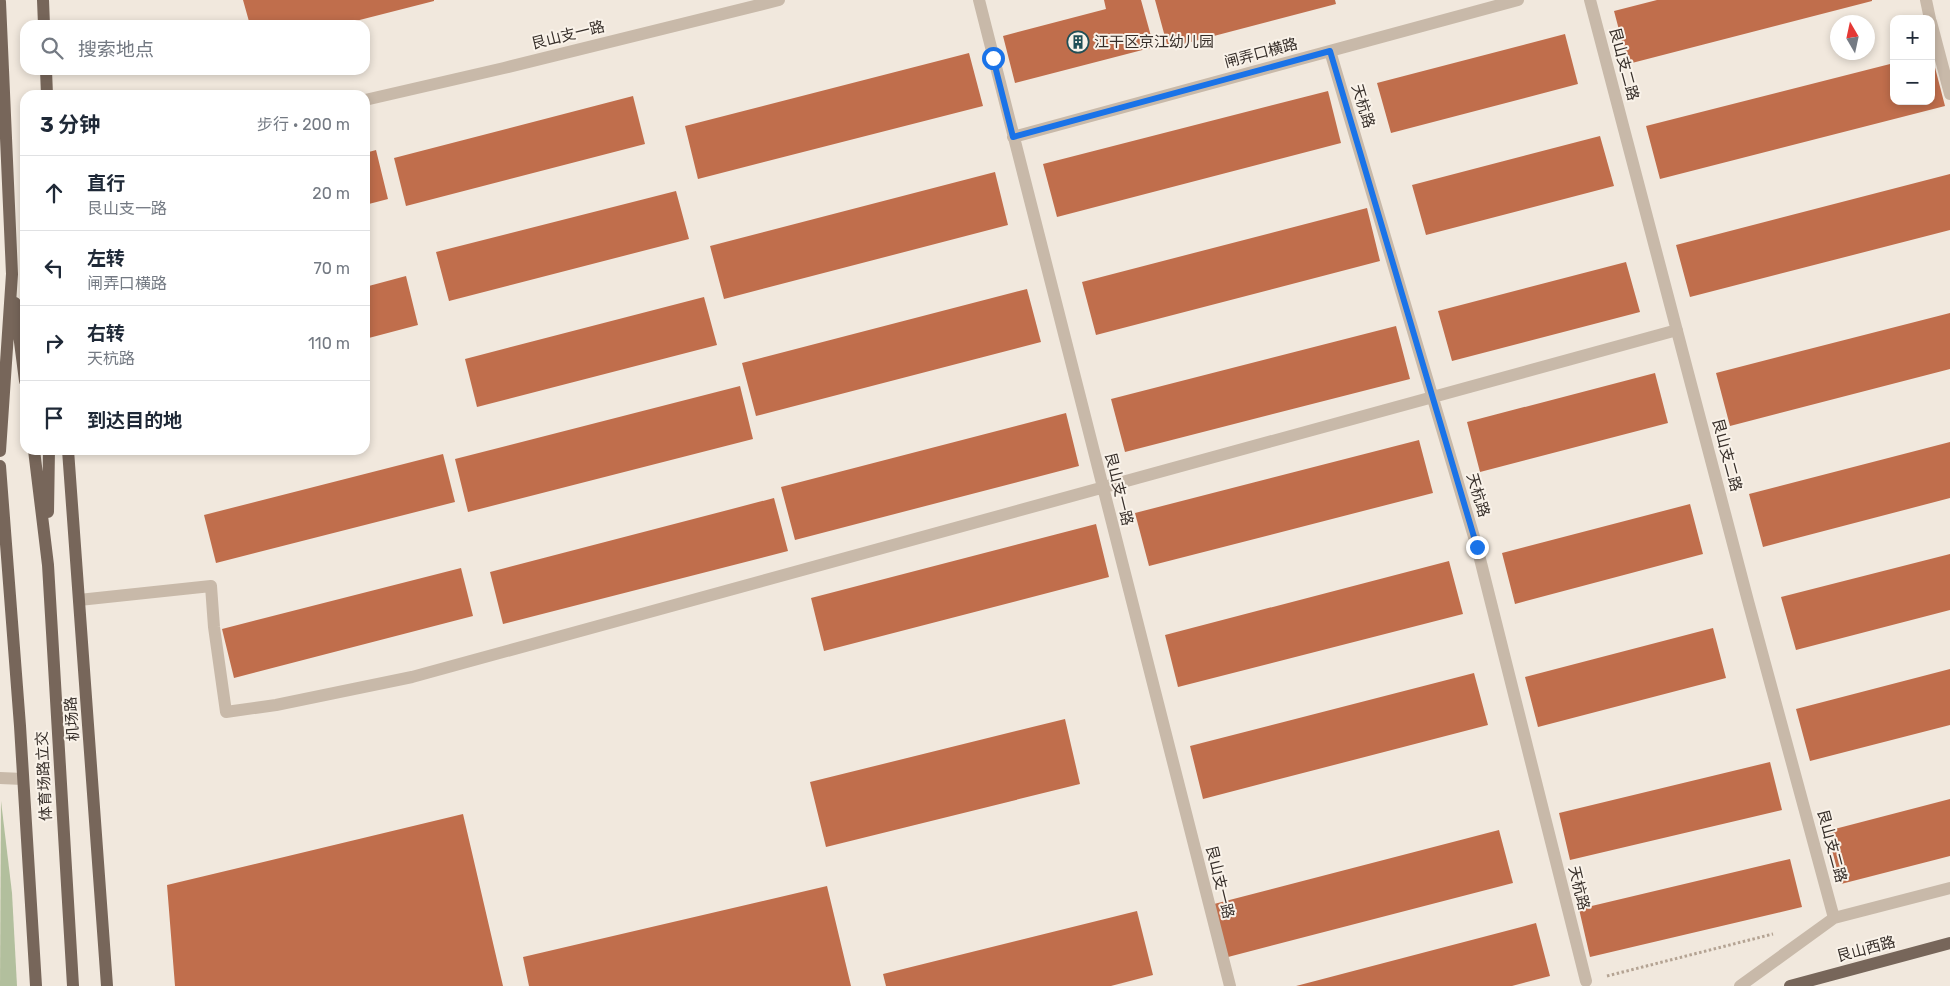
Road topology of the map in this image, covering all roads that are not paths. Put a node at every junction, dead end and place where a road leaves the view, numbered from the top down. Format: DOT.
graph roads {
  1 [pos="44,0"];
  2 [pos="779,0"];
  3 [pos="980,0"];
  4 [pos="1518,0"];
  5 [pos="1590,0"];
  6 [pos="1926,0"];
  7 [pos="0,2"];
  8 [pos="1930,15"];
  9 [pos="44,20"];
  10 [pos="1935,36"];
  11 [pos="1330,51"];
  12 [pos="46,75"];
  13 [pos="47,90"];
  14 [pos="1950,94"];
  15 [pos="370,99"];
  16 [pos="3,128"];
  17 [pos="1013,137"];
  18 [pos="12,274"];
  19 [pos="1677,330"];
  20 [pos="20,339"];
  21 [pos="1432,397"];
  22 [pos="0,451"];
  23 [pos="35,455"];
  24 [pos="48,455"];
  25 [pos="68,455"];
  26 [pos="0,466"];
  27 [pos="1102,487"];
  28 [pos="48,565"];
  29 [pos="79,600"];
  30 [pos="0,778"];
  31 [pos="23,779"];
  32 [pos="1950,888"];
  33 [pos="1834,918"];
  34 [pos="1950,943"];
  35 [pos="1586,981"];
  36 [pos="36,986"];
  37 [pos="74,986"];
  38 [pos="107,986"];
  39 [pos="1230,986"];
  40 [pos="1740,986"];
  41 [pos="1790,986"];
  1 -- 9 [label="main road"];
  2 -- 15 [label="street, 艮山支一路"];
  3 -- 17 [label="street, 艮山支一路"];
  4 -- 11 [label="street, 闸弄口横路"];
  5 -- 19 [label="street, 艮山支二路"];
  6 -- 8 [label="street"];
  7 -- 16 [label="main road"];
  10 -- 14 [label="street"];
  11 -- 17 [label="street, 闸弄口横路"];
  11 -- 21 [label="street, 天杭路"];
  12 -- 13 [label="main road"];
  16 -- 18 [label="main road"];
  17 -- 27 [label="street, 艮山支一路"];
  18 -- 20 [label="main road"];
  18 -- 22 [label="main road"];
  19 -- 21 [label="street"];
  19 -- 33 [label="street, 艮山支二路"];
  21 -- 27 [label="street"];
  21 -- 35 [label="street, 天杭路"];
  23 -- 28 [label="main road, 体育场路立交"];
  24 -- 28 [label="main road, 体育场路立交"];
  25 -- 29 [label="main road, 机场路"];
  26 -- 31 [label="main road"];
  27 -- 29 [label="street"];
  27 -- 39 [label="street, 艮山支一路"];
  28 -- 37 [label="main road, 体育场路立交"];
  29 -- 38 [label="main road, 机场路"];
  30 -- 31 [label="street"];
  31 -- 36 [label="main road"];
  32 -- 33 [label="street"];
  33 -- 40 [label="street"];
  34 -- 41 [label="main road, 艮山西路"];
}
